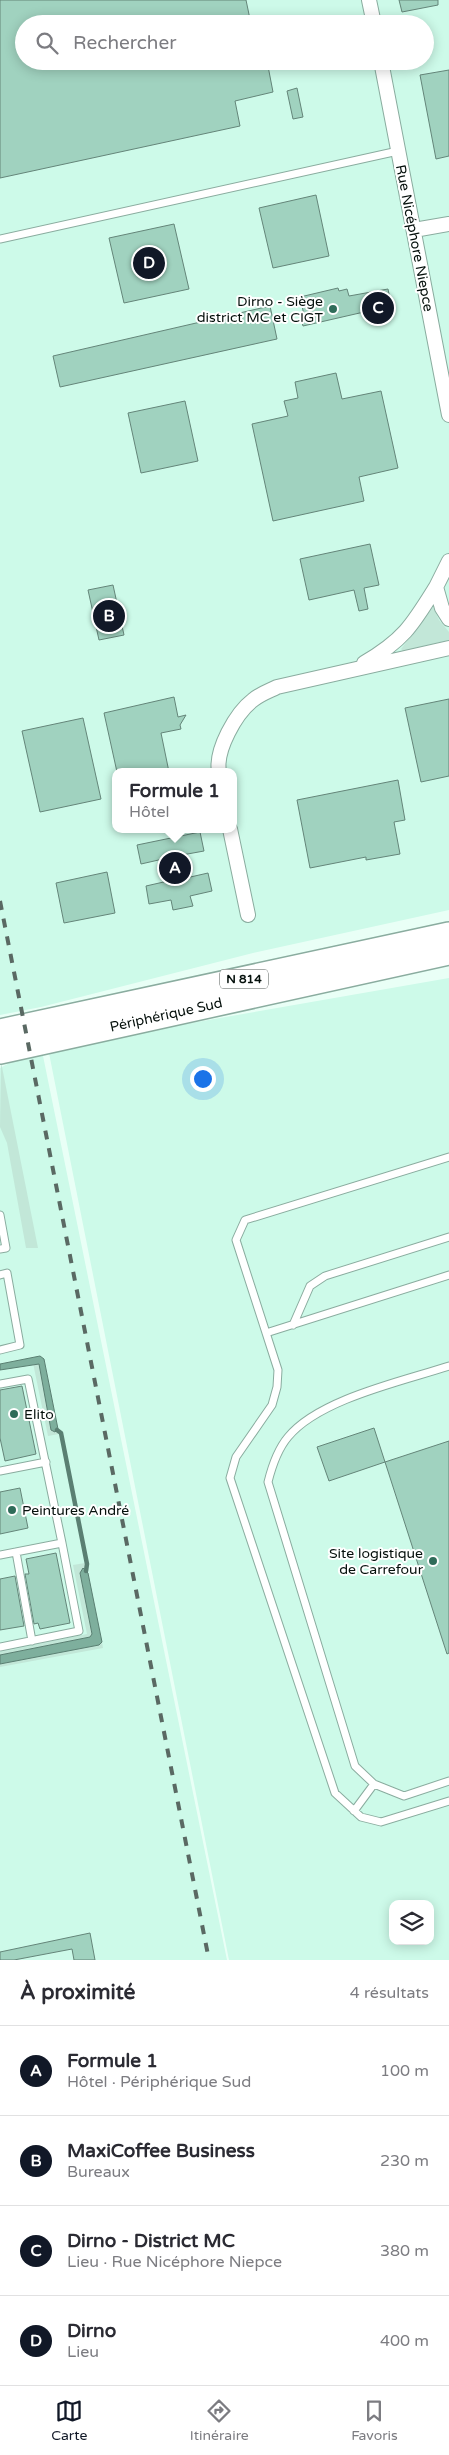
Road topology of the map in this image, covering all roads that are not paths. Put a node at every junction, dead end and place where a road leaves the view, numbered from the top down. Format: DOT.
graph roads {
  1 [pos="369,0"];
  2 [pos="372,15"];
  3 [pos="383,70"];
  4 [pos="398,151"];
  5 [pos="449,224"];
  6 [pos="414,230"];
  7 [pos="0,239"];
  8 [pos="449,415"];
  9 [pos="449,561"];
  10 [pos="436,587"];
  11 [pos="449,619"];
  12 [pos="449,648"];
  13 [pos="350,670"];
  14 [pos="218,768"];
  15 [pos="231,833"];
  16 [pos="248,915"];
  17 [pos="449,935"];
  18 [pos="449,952"];
  19 [pos="0,1032"];
  20 [pos="0,1051"];
  21 [pos="449,1157"];
  22 [pos="0,1215"];
  23 [pos="449,1237"];
  24 [pos="0,1249"];
  25 [pos="0,1275"];
  26 [pos="449,1275"];
  27 [pos="293,1325"];
  28 [pos="266,1333"];
  29 [pos="0,1350"];
  30 [pos="449,1366"];
  31 [pos="0,1384"];
  32 [pos="46,1462"];
  33 [pos="0,1471"];
  34 [pos="62,1543"];
  35 [pos="16,1552"];
  36 [pos="0,1554"];
  37 [pos="32,1641"];
  38 [pos="0,1647"];
  39 [pos="449,1781"];
  40 [pos="374,1784"];
  41 [pos="449,1800"];
  42 [pos="354,1811"];
  1 -- 2 [label="street"];
  3 -- 4 [label="street, Rue Nicéphore Niepce"];
  4 -- 6 [label="street, Rue Nicéphore Niepce"];
  4 -- 7 [label="lane"];
  5 -- 6 [label="street"];
  6 -- 8 [label="street, Rue Nicéphore Niepce"];
  9 -- 10 [label="street"];
  10 -- 11 [label="street"];
  10 -- 13 [label="street"];
  12 -- 13 [label="street"];
  13 -- 14 [label="street"];
  15 -- 16 [label="street"];
  17 -- 19 [label="highway, Périphérique Sud / N 814"];
  18 -- 20 [label="highway, Périphérique Sud / N 814"];
  21 -- 28 [label="lane"];
  22 -- 24 [label="lane"];
  23 -- 27 [label="lane"];
  25 -- 29 [label="lane"];
  26 -- 27 [label="lane"];
  27 -- 28 [label="lane"];
  28 -- 42 [label="lane"];
  30 -- 40 [label="lane"];
  31 -- 32 [label="lane"];
  32 -- 33 [label="lane"];
  32 -- 34 [label="lane"];
  34 -- 35 [label="lane"];
  34 -- 37 [label="lane"];
  35 -- 36 [label="lane"];
  35 -- 37 [label="lane"];
  37 -- 38 [label="lane"];
  39 -- 40 [label="lane"];
  40 -- 42 [label="lane"];
  41 -- 42 [label="lane"];
}
